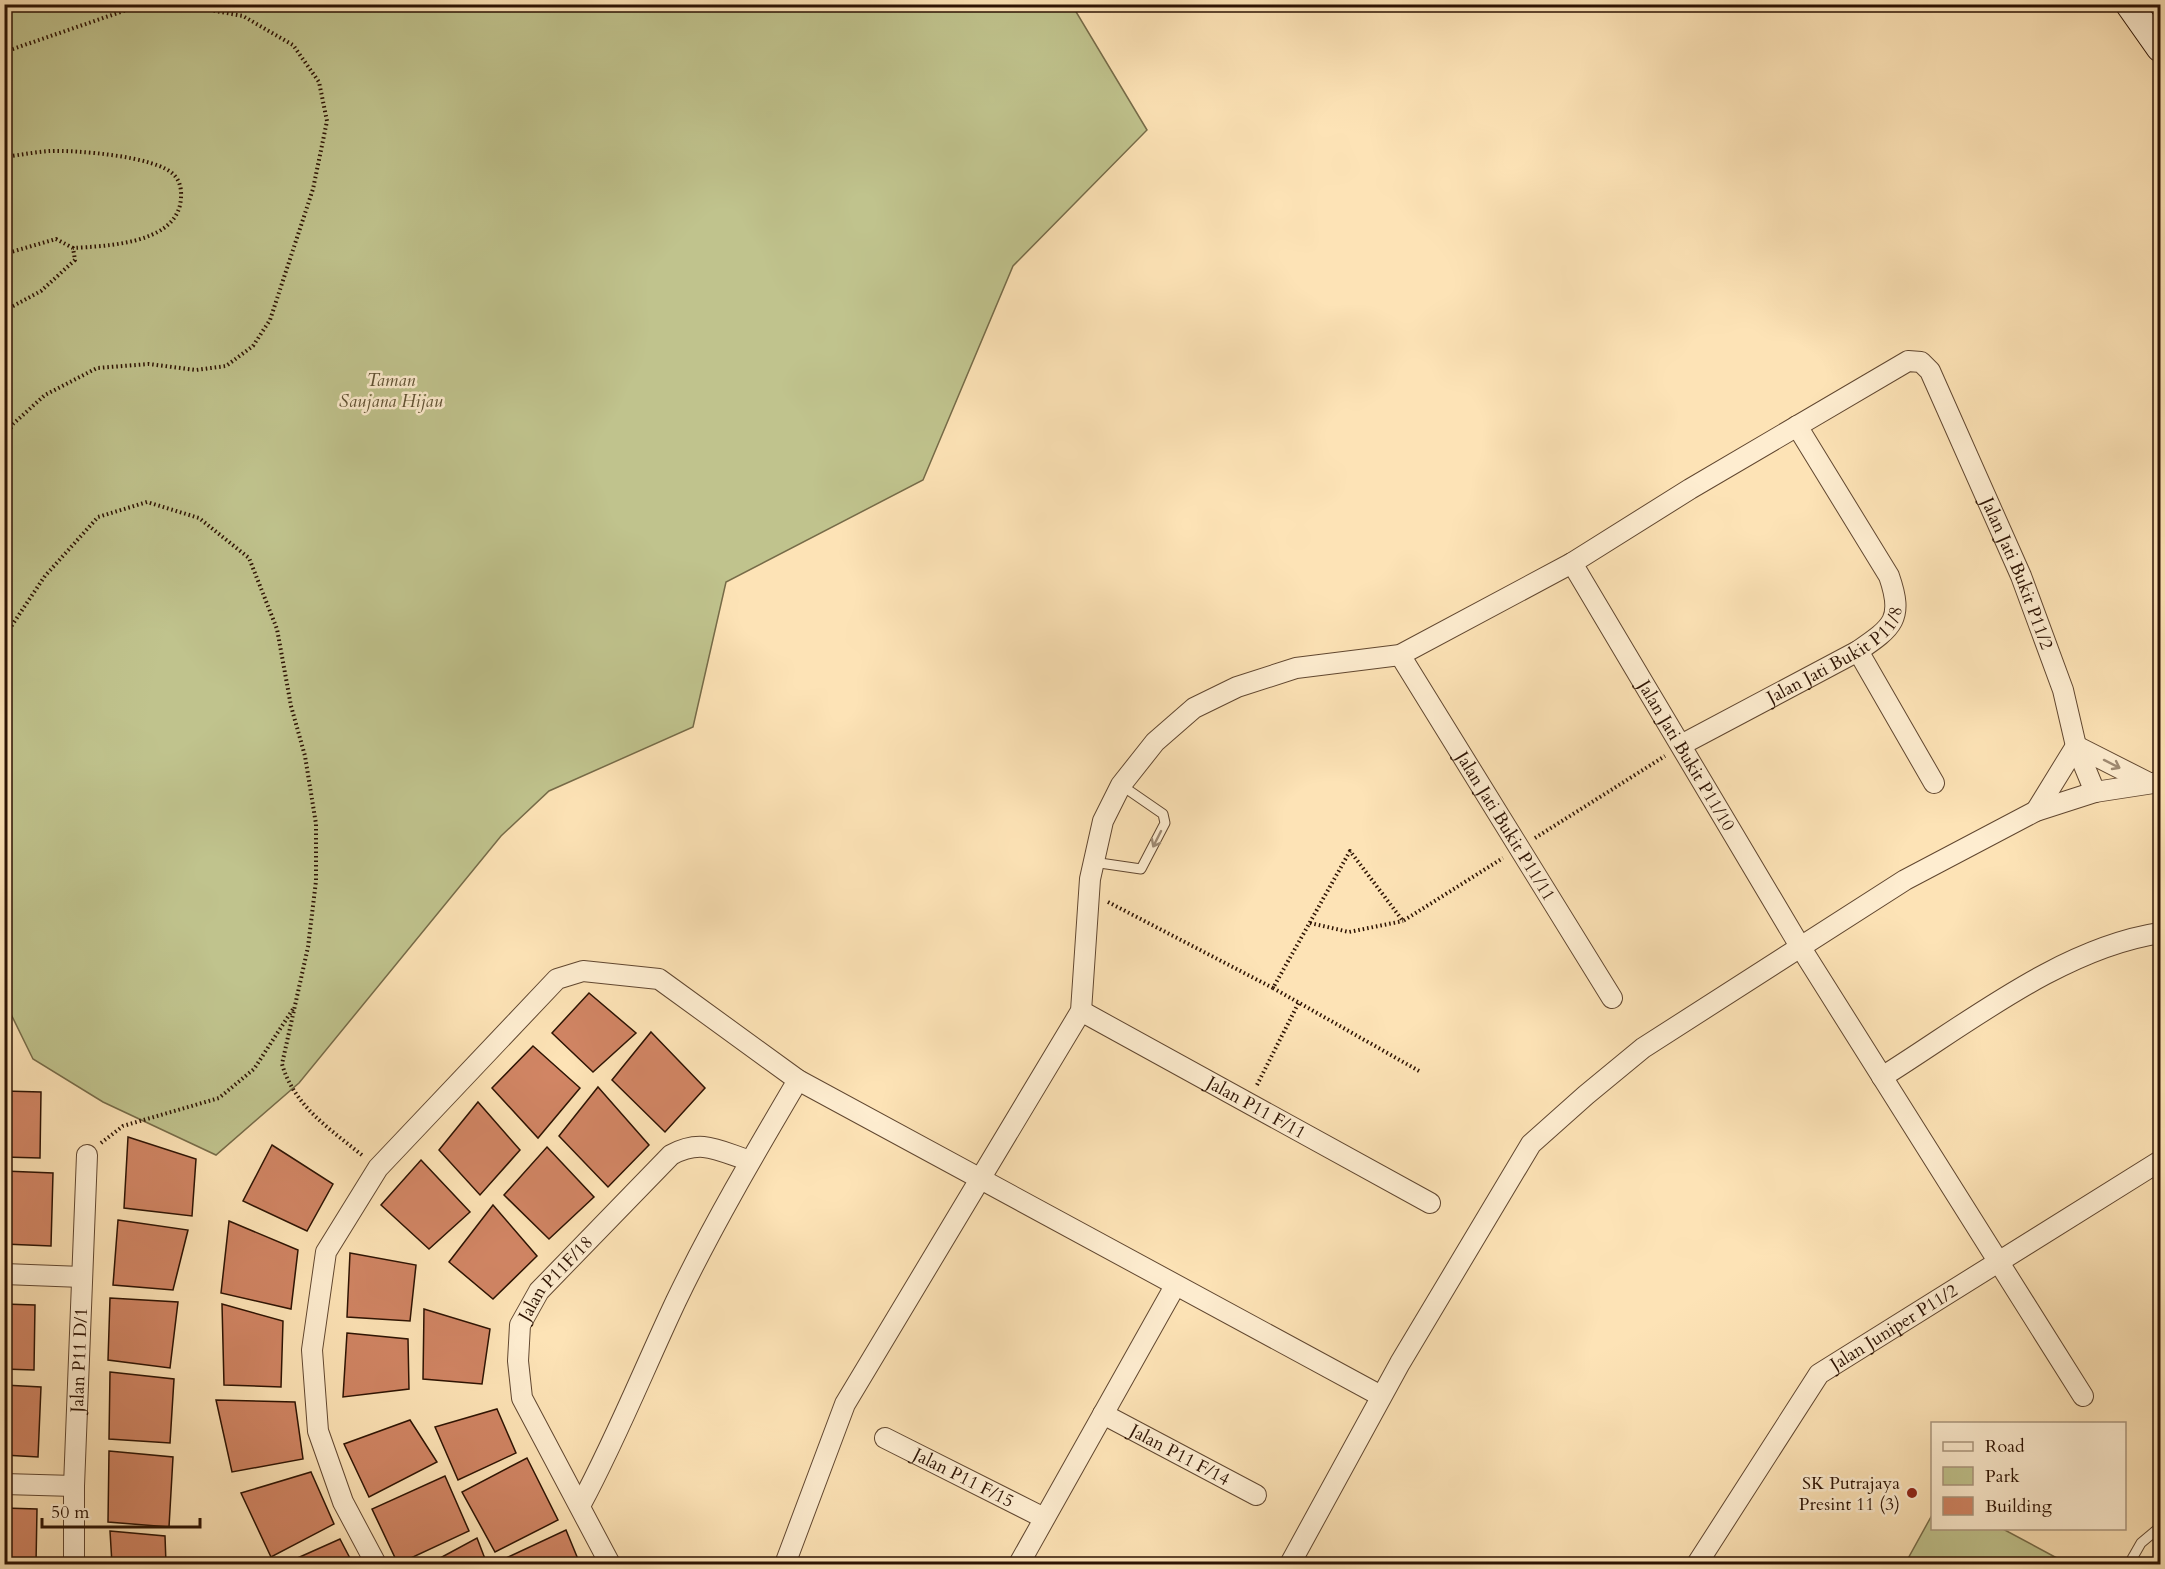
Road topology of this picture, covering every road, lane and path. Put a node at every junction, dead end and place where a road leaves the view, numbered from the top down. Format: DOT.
graph roads {
  1 [pos="144,4"];
  2 [pos="177,4"];
  3 [pos="2129,4"];
  4 [pos="2137,4"];
  5 [pos="2160,16"];
  6 [pos="2160,48"];
  7 [pos="4,52"];
  8 [pos="4,157"];
  9 [pos="73,248"];
  10 [pos="4,254"];
  11 [pos="4,311"];
  12 [pos="1797,426"];
  13 [pos="4,440"];
  14 [pos="1572,563"];
  15 [pos="4,637"];
  16 [pos="1858,651"];
  17 [pos="1400,655"];
  18 [pos="1681,745"];
  19 [pos="2076,746"];
  20 [pos="2154,782"];
  21 [pos="1934,783"];
  22 [pos="1121,785"];
  23 [pos="2095,792"];
  24 [pos="2036,811"];
  25 [pos="1520,847"];
  26 [pos="1093,862"];
  27 [pos="1089,892"];
  28 [pos="1403,921"];
  29 [pos="1310,923"];
  30 [pos="2160,933"];
  31 [pos="1801,948"];
  32 [pos="1273,988"];
  33 [pos="1612,998"];
  34 [pos="1299,1002"];
  35 [pos="294,1007"];
  36 [pos="1081,1011"];
  37 [pos="1419,1071"];
  38 [pos="1882,1077"];
  39 [pos="798,1080"];
  40 [pos="1257,1085"];
  41 [pos="87,1155"];
  42 [pos="750,1161"];
  43 [pos="2160,1161"];
  44 [pos="378,1168"];
  45 [pos="980,1179"];
  46 [pos="1430,1203"];
  47 [pos="1997,1260"];
  48 [pos="4,1274"];
  49 [pos="82,1277"];
  50 [pos="1175,1286"];
  51 [pos="1381,1396"];
  52 [pos="2083,1396"];
  53 [pos="1103,1414"];
  54 [pos="885,1438"];
  55 [pos="4,1484"];
  56 [pos="74,1486"];
  57 [pos="1256,1495"];
  58 [pos="581,1504"];
  59 [pos="1044,1518"];
  60 [pos="2160,1527"];
  61 [pos="74,1564"];
  62 [pos="376,1564"];
  63 [pos="610,1564"];
  64 [pos="785,1564"];
  65 [pos="1019,1564"];
  66 [pos="1290,1564"];
  67 [pos="1696,1564"];
  68 [pos="2129,1564"];
  1 -- 7 [label="path"];
  2 -- 13 [label="path"];
  3 -- 6 [label="main road"];
  4 -- 5 [label="main road"];
  8 -- 9 [label="path"];
  9 -- 10 [label="path"];
  9 -- 11 [label="path"];
  12 -- 14 [label="street"];
  12 -- 16 [label="street, Jalan Jati Bukit P11/8"];
  12 -- 19 [label="street, Jalan Jati Bukit P11/2"];
  14 -- 17 [label="street"];
  14 -- 18 [label="street, Jalan Jati Bukit P11/10"];
  15 -- 35 [label="path"];
  16 -- 18 [label="street, Jalan Jati Bukit P11/8"];
  16 -- 21 [label="street"];
  17 -- 22 [label="street"];
  17 -- 25 [label="street, Jalan Jati Bukit P11/11"];
  18 -- 25 [label="path"];
  18 -- 31 [label="street, Jalan Jati Bukit P11/10"];
  19 -- 20 [label="street, one-way"];
  19 -- 23 [label="street, Jalan Jati Bukit P11/2"];
  19 -- 24 [label="street"];
  20 -- 23 [label="street"];
  22 -- 26 [label="street"];
  22 -- 26 [label="lane, one-way"];
  23 -- 24 [label="street"];
  24 -- 31 [label="street"];
  25 -- 28 [label="path"];
  25 -- 33 [label="street, Jalan Jati Bukit P11/11"];
  26 -- 27 [label="street"];
  27 -- 32 [label="path"];
  27 -- 36 [label="street"];
  28 -- 29 [label="path"];
  28 -- 29 [label="path"];
  29 -- 32 [label="path"];
  30 -- 38 [label="street"];
  31 -- 38 [label="street, Jalan Jati Bukit P11/10"];
  31 -- 51 [label="street"];
  32 -- 34 [label="path"];
  34 -- 37 [label="path"];
  34 -- 40 [label="path"];
  35 -- 41 [label="path"];
  35 -- 44 [label="path"];
  36 -- 45 [label="street"];
  36 -- 46 [label="street, Jalan P11 F/11"];
  38 -- 47 [label="street, Jalan Jati Bukit P11/10"];
  39 -- 42 [label="street"];
  39 -- 44 [label="street"];
  39 -- 45 [label="street"];
  41 -- 49 [label="street, Jalan P11 D/1"];
  42 -- 58 [label="street"];
  42 -- 58 [label="street, Jalan P11F/18"];
  43 -- 47 [label="street, Jalan Juniper P11/2"];
  44 -- 62 [label="street"];
  45 -- 50 [label="street"];
  45 -- 64 [label="street"];
  47 -- 52 [label="street, Jalan Jati Bukit P11/10"];
  47 -- 67 [label="street, Jalan Juniper P11/2"];
  48 -- 49 [label="street"];
  49 -- 56 [label="street, Jalan P11 D/1"];
  50 -- 51 [label="street"];
  50 -- 53 [label="street"];
  51 -- 66 [label="street"];
  53 -- 57 [label="street, Jalan P11 F/14"];
  53 -- 59 [label="street"];
  54 -- 59 [label="street, Jalan P11 F/15"];
  55 -- 56 [label="street"];
  56 -- 61 [label="street, Jalan P11 D/1"];
  58 -- 63 [label="street, Jalan P11F/18"];
  59 -- 65 [label="street"];
  60 -- 68 [label="lane"];
}
